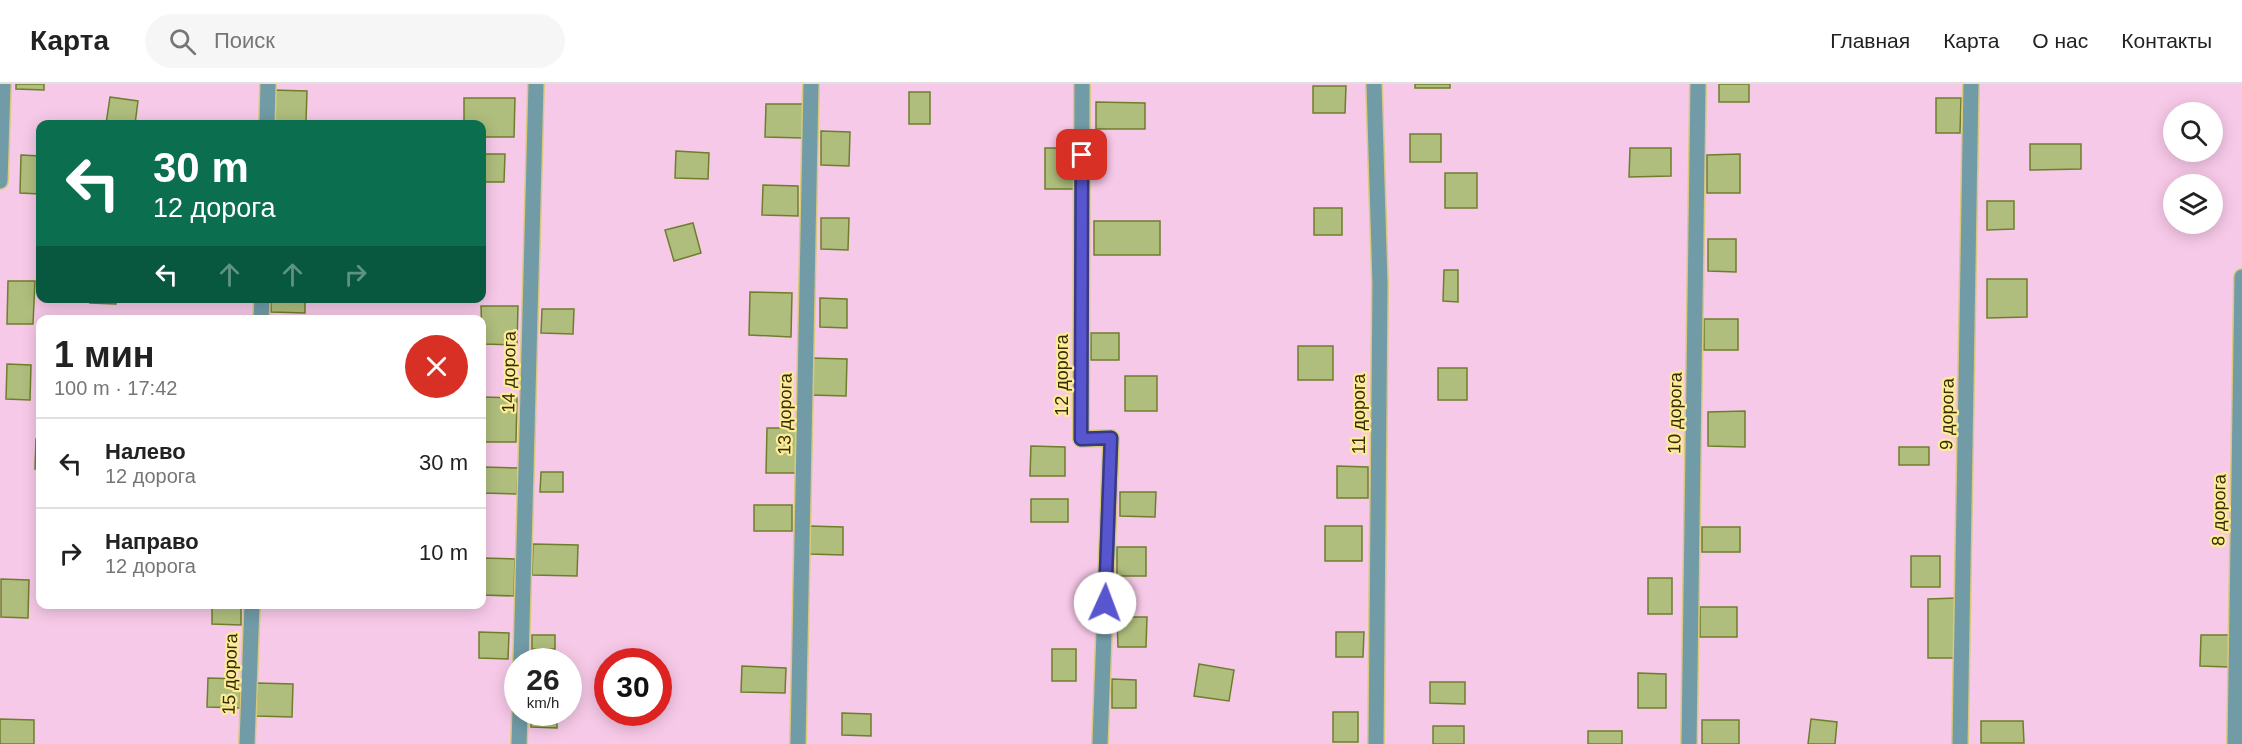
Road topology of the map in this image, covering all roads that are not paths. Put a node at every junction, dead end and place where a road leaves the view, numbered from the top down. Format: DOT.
graph roads {
  1 [pos="3,84"];
  2 [pos="268,84"];
  3 [pos="536,84"];
  4 [pos="811,84"];
  5 [pos="1082,84"];
  6 [pos="1374,84"];
  7 [pos="1698,84"];
  8 [pos="1971,84"];
  9 [pos="267,120"];
  10 [pos="0,181"];
  11 [pos="2242,276"];
  12 [pos="252,609"];
  13 [pos="521,648"];
  14 [pos="520,726"];
  15 [pos="247,744"];
  16 [pos="519,744"];
  17 [pos="798,744"];
  18 [pos="1100,744"];
  19 [pos="1376,744"];
  20 [pos="1689,744"];
  21 [pos="1960,744"];
  22 [pos="2235,744"];
  1 -- 10 [label="street"];
  2 -- 9 [label="street"];
  3 -- 13 [label="street, 14 дорога"];
  4 -- 17 [label="street, 13 дорога"];
  5 -- 18 [label="street, 12 дорога"];
  6 -- 19 [label="street, 11 дорога"];
  7 -- 20 [label="street, 10 дорога"];
  8 -- 21 [label="street, 9 дорога"];
  11 -- 22 [label="street, 8 дорога"];
  12 -- 15 [label="street, 15 дорога"];
  14 -- 16 [label="street"];
}
